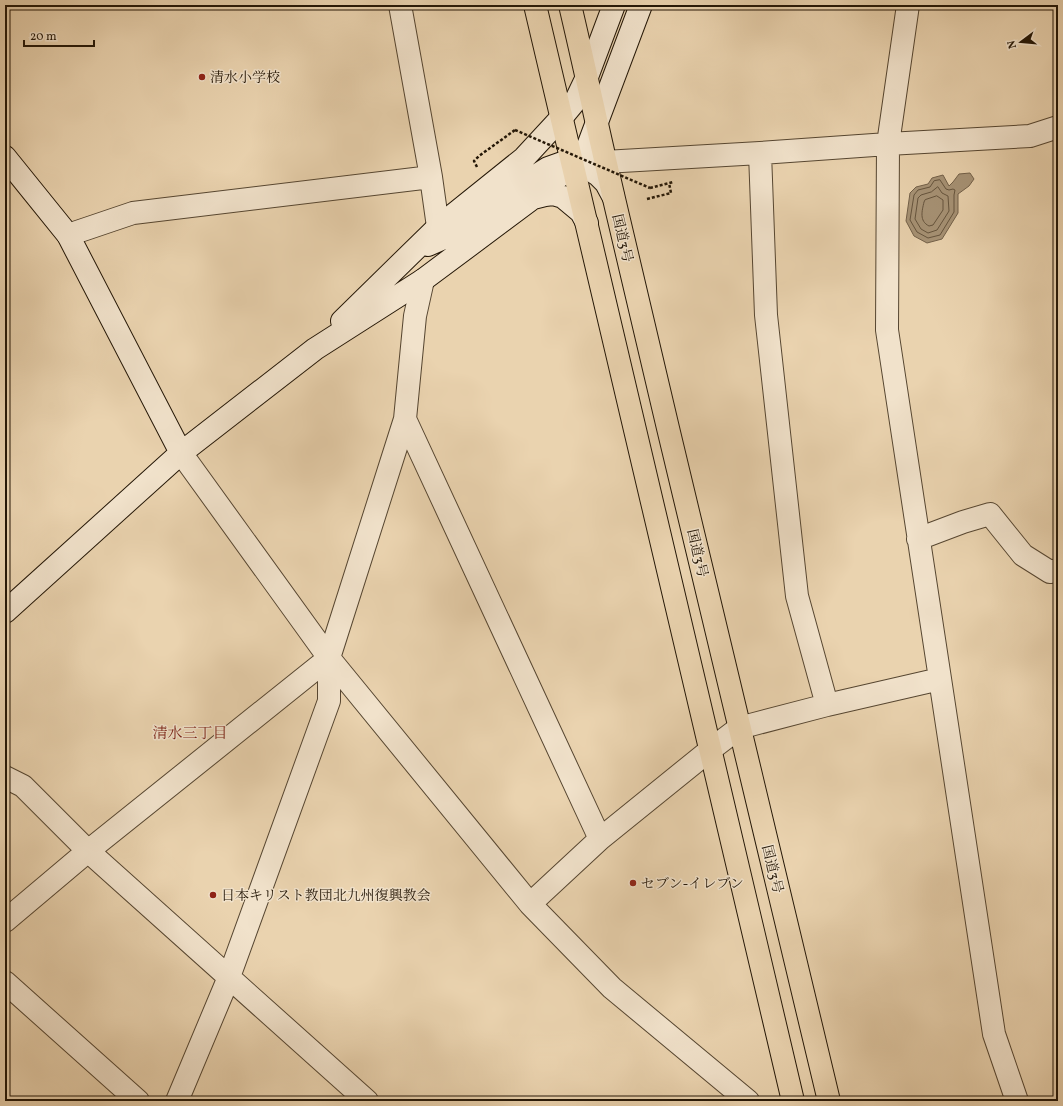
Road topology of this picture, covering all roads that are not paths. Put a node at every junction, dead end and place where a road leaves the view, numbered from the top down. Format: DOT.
graph roads {
  1 [pos="400,5"];
  2 [pos="536,5"];
  3 [pos="570,5"];
  4 [pos="614,5"];
  5 [pos="641,5"];
  6 [pos="908,5"];
  7 [pos="587,77"];
  8 [pos="562,117"];
  9 [pos="597,122"];
  10 [pos="1058,127"];
  11 [pos="888,144"];
  12 [pos="760,153"];
  13 [pos="5,157"];
  14 [pos="606,162"];
  15 [pos="574,164"];
  16 [pos="430,177"];
  17 [pos="613,196"];
  18 [pos="533,198"];
  19 [pos="587,223"];
  20 [pos="438,227"];
  21 [pos="68,235"];
  22 [pos="411,253"];
  23 [pos="423,280"];
  24 [pos="315,349"];
  25 [pos="405,420"];
  26 [pos="181,453"];
  27 [pos="918,539"];
  28 [pos="1058,570"];
  29 [pos="5,612"];
  30 [pos="330,658"];
  31 [pos="940,680"];
  32 [pos="828,705"];
  33 [pos="739,728"];
  34 [pos="710,750"];
  35 [pos="5,777"];
  36 [pos="600,839"];
  37 [pos="88,851"];
  38 [pos="530,904"];
  39 [pos="5,921"];
  40 [pos="229,977"];
  41 [pos="5,982"];
  42 [pos="138,1101"];
  43 [pos="177,1101"];
  44 [pos="367,1101"];
  45 [pos="748,1101"];
  46 [pos="793,1101"];
  47 [pos="829,1101"];
  48 [pos="1017,1101"];
  1 -- 16 [label="street"];
  2 -- 8 [label="highway"];
  3 -- 7 [label="highway, 国道3号"];
  4 -- 7 [label="street"];
  5 -- 9 [label="street"];
  6 -- 11 [label="street"];
  7 -- 8 [label="street"];
  7 -- 9 [label="highway, 国道3号"];
  8 -- 15 [label="highway"];
  8 -- 20 [label="street"];
  9 -- 14 [label="highway, 国道3号"];
  9 -- 15 [label="street"];
  10 -- 11 [label="street"];
  11 -- 12 [label="street"];
  11 -- 27 [label="street"];
  12 -- 14 [label="street"];
  12 -- 32 [label="street"];
  13 -- 21 [label="street"];
  14 -- 15 [label="street"];
  14 -- 17 [label="highway, 国道3号"];
  15 -- 17 [label="street"];
  15 -- 18 [label="street"];
  15 -- 19 [label="highway"];
  15 -- 22 [label="street"];
  16 -- 20 [label="street"];
  16 -- 21 [label="street"];
  17 -- 33 [label="highway, 国道3号"];
  18 -- 19 [label="street"];
  18 -- 23 [label="street"];
  19 -- 34 [label="highway"];
  20 -- 22 [label="street"];
  21 -- 26 [label="street"];
  22 -- 24 [label="street"];
  23 -- 24 [label="street"];
  23 -- 25 [label="street"];
  24 -- 26 [label="street"];
  25 -- 30 [label="street"];
  25 -- 36 [label="street"];
  26 -- 29 [label="street"];
  26 -- 30 [label="street"];
  27 -- 28 [label="street"];
  27 -- 31 [label="street"];
  30 -- 37 [label="street"];
  30 -- 38 [label="street"];
  30 -- 40 [label="street"];
  31 -- 32 [label="street"];
  31 -- 48 [label="street"];
  32 -- 33 [label="street"];
  33 -- 34 [label="street"];
  33 -- 47 [label="highway, 国道3号"];
  34 -- 36 [label="street"];
  34 -- 46 [label="highway"];
  35 -- 37 [label="street"];
  36 -- 38 [label="street"];
  37 -- 39 [label="street"];
  37 -- 40 [label="street"];
  38 -- 45 [label="street"];
  40 -- 43 [label="street"];
  40 -- 44 [label="street"];
  41 -- 42 [label="street"];
}
